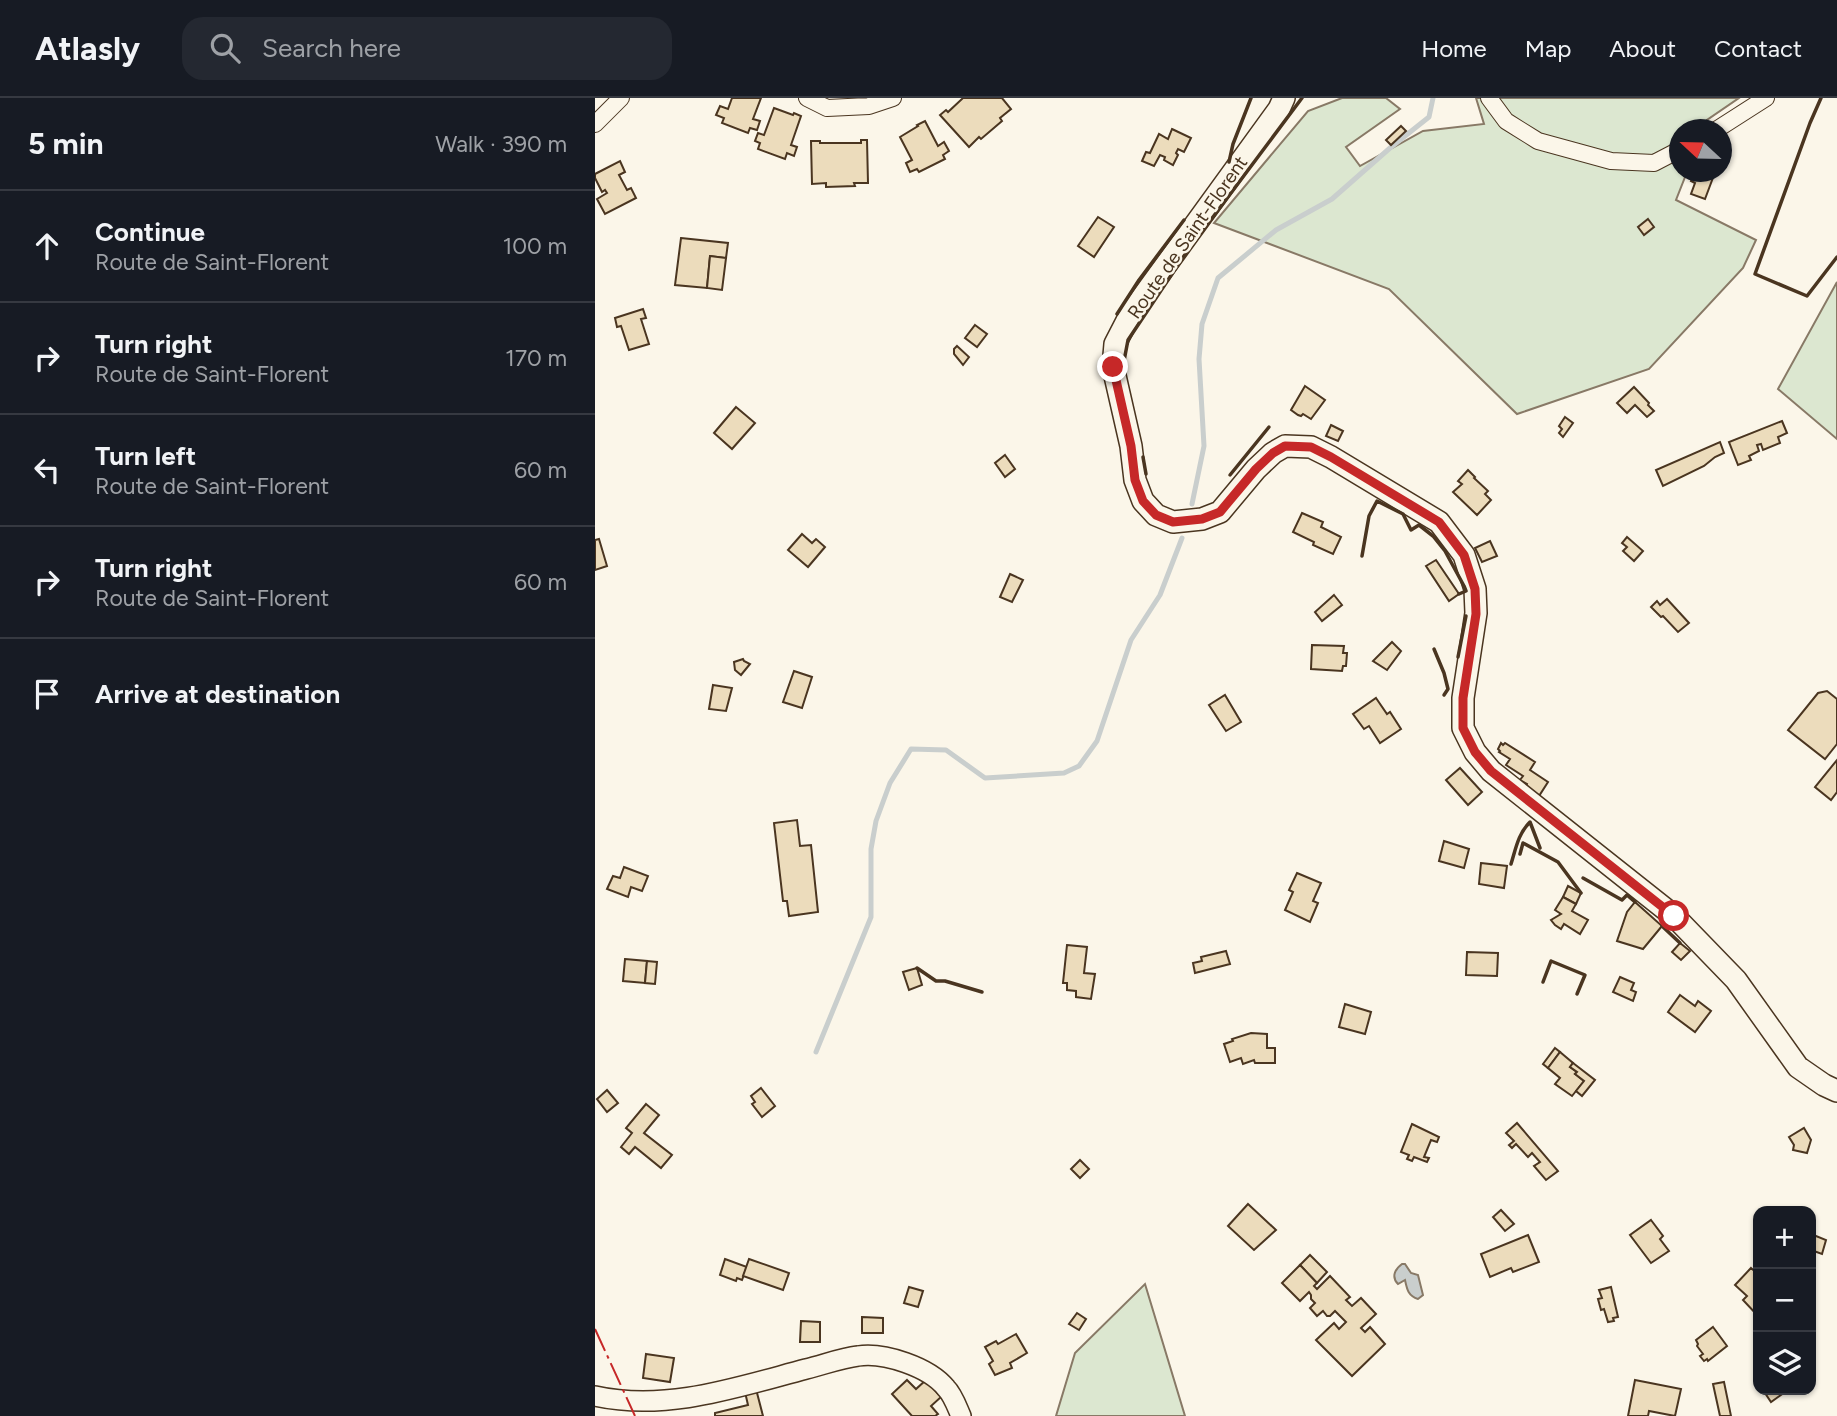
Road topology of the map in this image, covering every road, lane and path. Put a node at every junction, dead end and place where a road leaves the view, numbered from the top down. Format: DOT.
graph roads {
  1 [pos="621,98"];
  2 [pos="807,98"];
  3 [pos="893,98"];
  4 [pos="1284,98"];
  5 [pos="1489,98"];
  6 [pos="1766,98"];
  7 [pos="1732,120"];
  8 [pos="595,124"];
  9 [pos="1669,155"];
  10 [pos="1837,1091"];
  11 [pos="595,1396"];
  12 [pos="961,1416"];
  1 -- 8 [label="street"];
  2 -- 3 [label="street"];
  4 -- 10 [label="main road, Route de Saint-Florent"];
  5 -- 9 [label="street"];
  6 -- 7 [label="street"];
  11 -- 12 [label="street"];
}
